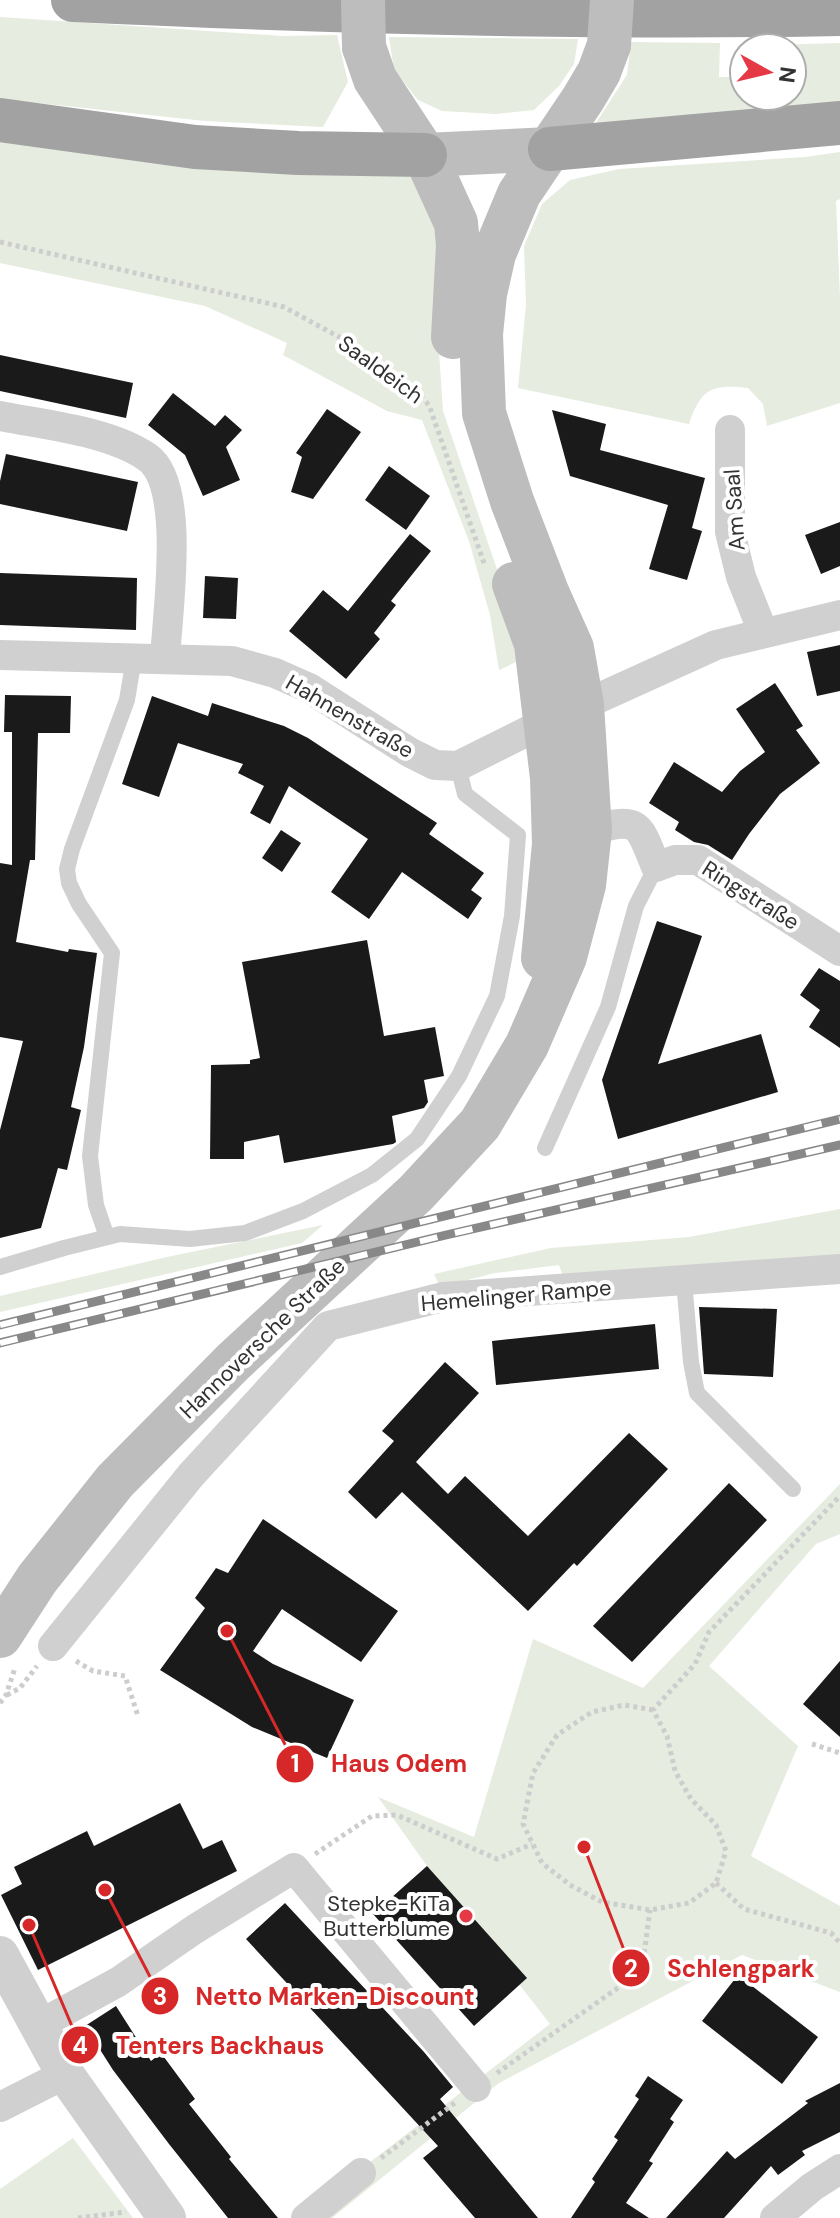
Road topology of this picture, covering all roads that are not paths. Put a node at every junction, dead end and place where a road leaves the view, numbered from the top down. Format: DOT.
graph roads {
  1 [pos="73,0"];
  2 [pos="363,0"];
  3 [pos="612,0"];
  4 [pos="840,14"];
  5 [pos="0,120"];
  6 [pos="840,123"];
  7 [pos="550,149"];
  8 [pos="425,155"];
  9 [pos="0,416"];
  10 [pos="730,430"];
  11 [pos="840,615"];
  12 [pos="763,632"];
  13 [pos="0,655"];
  14 [pos="134,658"];
  15 [pos="165,659"];
  16 [pos="564,713"];
  17 [pos="458,766"];
  18 [pos="590,830"];
  19 [pos="656,867"];
  20 [pos="840,951"];
  21 [pos="527,1045"];
  22 [pos="545,1148"];
  23 [pos="107,1237"];
  24 [pos="0,1267"];
  25 [pos="840,1269"];
  26 [pos="684,1281"];
  27 [pos="793,1489"];
  28 [pos="0,1636"];
  29 [pos="53,1646"];
  30 [pos="0,1955"];
  31 [pos="37,2026"];
  32 [pos="65,2074"];
  33 [pos="476,2087"];
  34 [pos="0,2107"];
  35 [pos="840,2169"];
  36 [pos="361,2173"];
  37 [pos="163,2213"];
  38 [pos="306,2218"];
  39 [pos="775,2218"];
  1 -- 4 [label="highway"];
  2 -- 8 [label="main road, bridge"];
  3 -- 7 [label="main road, bridge"];
  5 -- 8 [label="highway"];
  6 -- 7 [label="highway"];
  7 -- 8 [label="main road"];
  7 -- 16 [label="main road"];
  8 -- 16 [label="main road"];
  9 -- 15 [label="street"];
  10 -- 12 [label="street, Am Saal"];
  11 -- 12 [label="street"];
  12 -- 16 [label="street"];
  13 -- 14 [label="street, Hahnenstraße"];
  14 -- 15 [label="street, Hahnenstraße"];
  14 -- 23 [label="lane"];
  15 -- 17 [label="street, Hahnenstraße"];
  16 -- 17 [label="street"];
  16 -- 18 [label="main road, Hannoversche Straße"];
  16 -- 21 [label="main road, Hannoversche Straße"];
  17 -- 23 [label="lane"];
  18 -- 19 [label="street"];
  18 -- 21 [label="main road, Hannoversche Straße"];
  19 -- 20 [label="street, Ringstraße"];
  19 -- 22 [label="lane"];
  21 -- 28 [label="main road, Hannoversche Straße"];
  23 -- 24 [label="lane"];
  25 -- 26 [label="street, Hemelinger Rampe"];
  26 -- 27 [label="lane"];
  26 -- 29 [label="street, Hemelinger Rampe"];
  30 -- 31 [label="street"];
  31 -- 32 [label="street"];
  31 -- 33 [label="street"];
  32 -- 34 [label="street"];
  32 -- 37 [label="street"];
  35 -- 39 [label="street"];
  36 -- 38 [label="street"];
}
